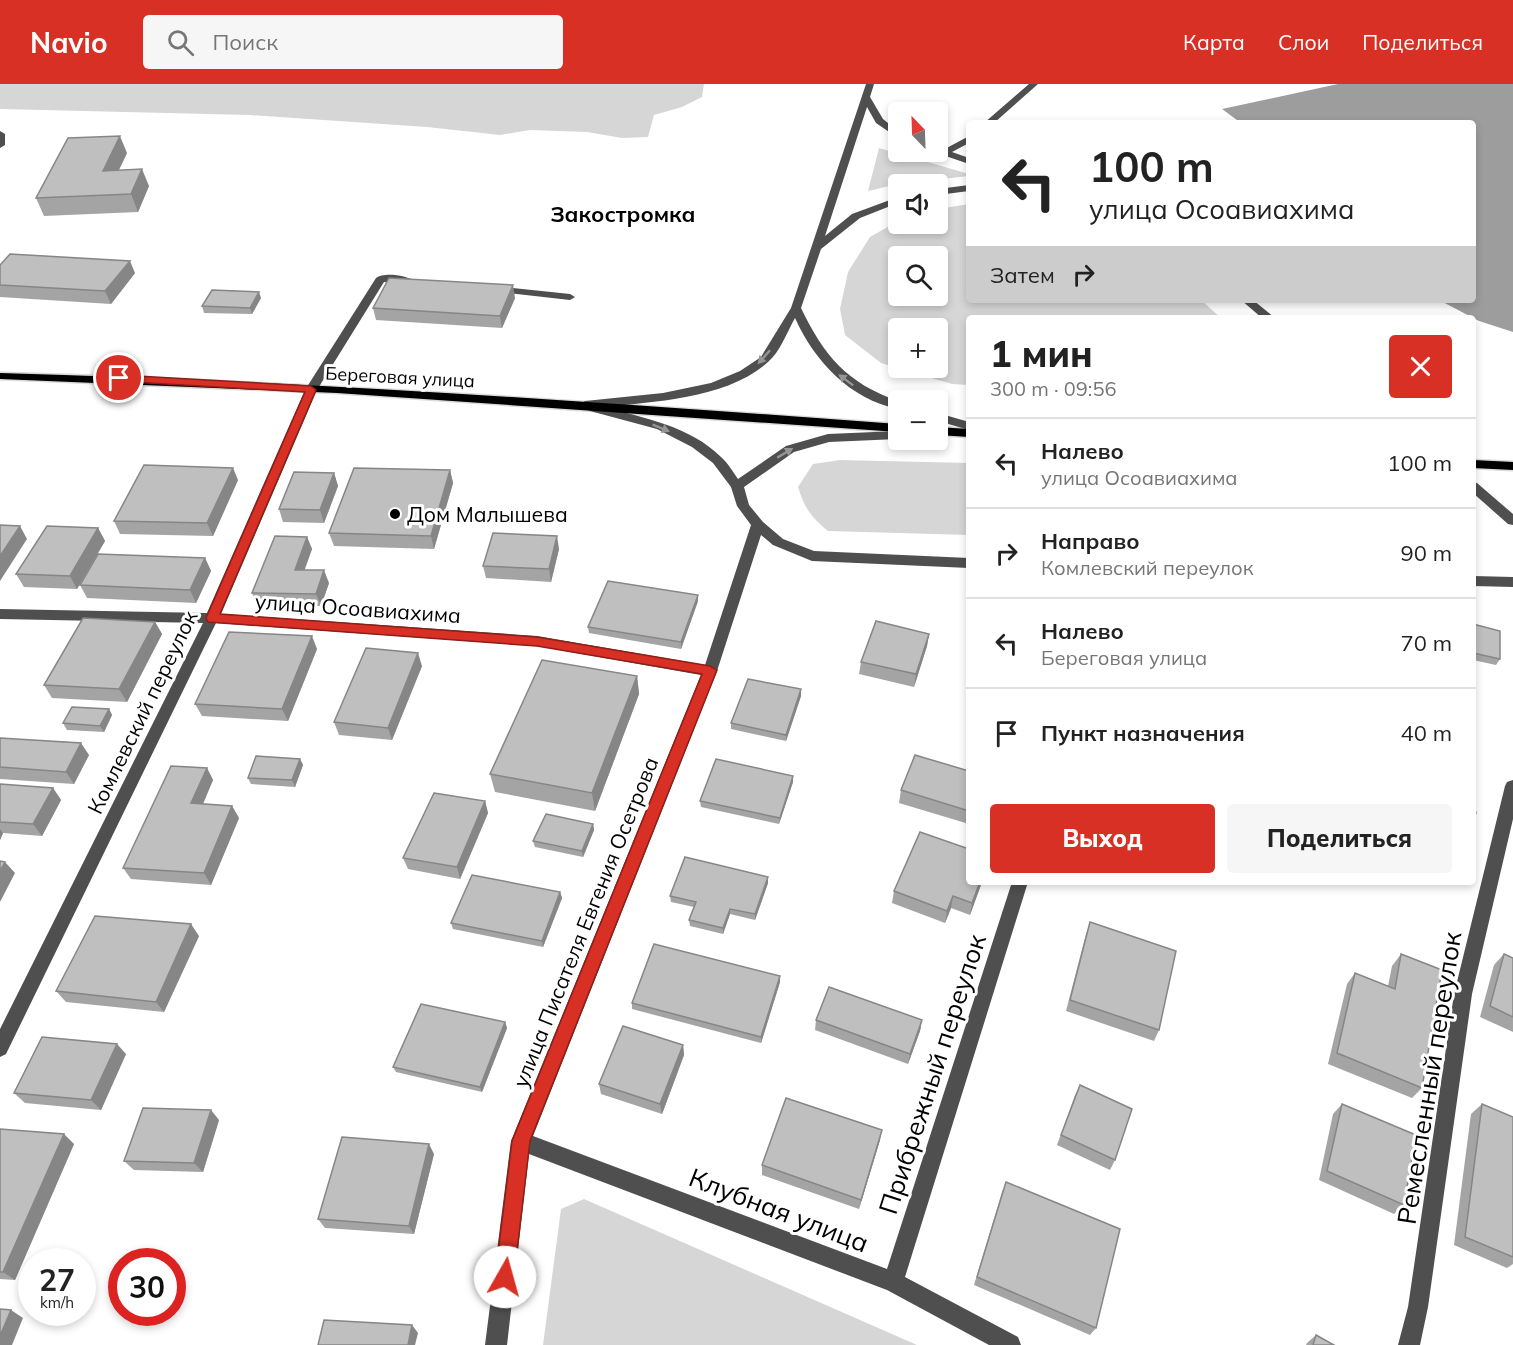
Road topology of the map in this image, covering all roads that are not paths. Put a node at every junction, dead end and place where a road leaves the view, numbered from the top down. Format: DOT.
graph roads {
  1 [pos="870,84"];
  2 [pos="1034,84"];
  3 [pos="866,98"];
  4 [pos="992,120"];
  5 [pos="888,128"];
  6 [pos="0,134"];
  7 [pos="966,143"];
  8 [pos="0,145"];
  9 [pos="948,149"];
  10 [pos="948,154"];
  11 [pos="966,161"];
  12 [pos="966,188"];
  13 [pos="948,191"];
  14 [pos="888,204"];
  15 [pos="818,247"];
  16 [pos="416,282"];
  17 [pos="487,289"];
  18 [pos="570,297"];
  19 [pos="1250,303"];
  20 [pos="796,308"];
  21 [pos="1265,315"];
  22 [pos="0,376"];
  23 [pos="311,390"];
  24 [pos="888,402"];
  25 [pos="585,405"];
  26 [pos="948,420"];
  27 [pos="966,425"];
  28 [pos="888,427"];
  29 [pos="948,433"];
  30 [pos="966,434"];
  31 [pos="888,435"];
  32 [pos="1476,464"];
  33 [pos="1513,466"];
  34 [pos="736,486"];
  35 [pos="1476,489"];
  36 [pos="1513,520"];
  37 [pos="758,525"];
  38 [pos="966,563"];
  39 [pos="1476,581"];
  40 [pos="1513,582"];
  41 [pos="0,614"];
  42 [pos="212,618"];
  43 [pos="710,670"];
  44 [pos="1513,786"];
  45 [pos="1019,885"];
  46 [pos="0,1048"];
  47 [pos="521,1141"];
  48 [pos="892,1282"];
  49 [pos="496,1345"];
  50 [pos="1010,1345"];
  51 [pos="1409,1345"];
  1 -- 3 [label="street"];
  2 -- 4 [label="street"];
  3 -- 5 [label="street"];
  3 -- 15 [label="street"];
  6 -- 8 [label="street"];
  7 -- 9 [label="street"];
  10 -- 11 [label="street"];
  12 -- 13 [label="street"];
  14 -- 15 [label="street"];
  15 -- 20 [label="street"];
  16 -- 23 [label="street, Комлевский переулок"];
  17 -- 18 [label="street"];
  19 -- 21 [label="street"];
  24 -- 20 [label="street, one-way"];
  20 -- 25 [label="street, one-way"];
  22 -- 23 [label="main road, Береговая улица"];
  23 -- 25 [label="main road, Береговая улица"];
  23 -- 42 [label="street, Комлевский переулок"];
  25 -- 28 [label="main road"];
  25 -- 34 [label="street, Береговая улица, one-way"];
  26 -- 27 [label="street"];
  29 -- 30 [label="street"];
  34 -- 31 [label="street, one-way"];
  32 -- 33 [label="main road"];
  34 -- 37 [label="street, Береговая улица"];
  35 -- 36 [label="street"];
  37 -- 38 [label="street"];
  37 -- 43 [label="street, улица Писателя Евгения Осетрова"];
  39 -- 40 [label="street"];
  41 -- 42 [label="street, улица Осоавиахима"];
  42 -- 43 [label="street, улица Осоавиахима"];
  42 -- 46 [label="street, Комлевский переулок"];
  43 -- 47 [label="street, улица Писателя Евгения Осетрова"];
  44 -- 51 [label="street, Ремесленный переулок"];
  45 -- 48 [label="street, Прибрежный переулок"];
  47 -- 48 [label="street, Клубная улица"];
  47 -- 49 [label="street, улица Писателя Евгения Осетрова"];
  48 -- 50 [label="street, Клубная улица"];
}
